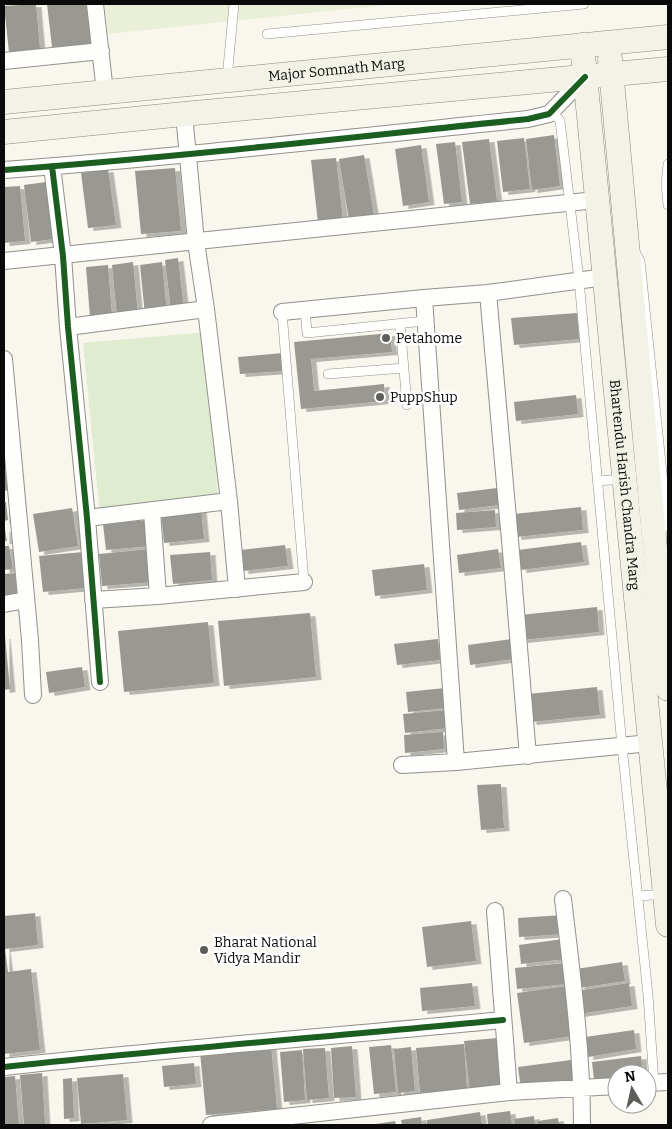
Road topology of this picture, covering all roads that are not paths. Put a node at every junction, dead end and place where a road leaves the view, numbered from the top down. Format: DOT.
graph roads {
  1 [pos="95,4"];
  2 [pos="234,4"];
  3 [pos="584,4"];
  4 [pos="266,34"];
  5 [pos="668,37"];
  6 [pos="609,43"];
  7 [pos="582,45"];
  8 [pos="101,51"];
  9 [pos="4,61"];
  10 [pos="668,69"];
  11 [pos="612,74"];
  12 [pos="585,77"];
  13 [pos="227,80"];
  14 [pos="105,92"];
  15 [pos="4,102"];
  16 [pos="231,110"];
  17 [pos="552,111"];
  18 [pos="184,114"];
  19 [pos="4,132"];
  20 [pos="187,153"];
  21 [pos="668,164"];
  22 [pos="52,166"];
  23 [pos="4,170"];
  24 [pos="596,200"];
  25 [pos="570,202"];
  26 [pos="668,205"];
  27 [pos="196,242"];
  28 [pos="63,256"];
  29 [pos="4,261"];
  30 [pos="605,277"];
  31 [pos="579,280"];
  32 [pos="488,293"];
  33 [pos="424,298"];
  34 [pos="206,309"];
  35 [pos="305,309"];
  36 [pos="282,312"];
  37 [pos="425,321"];
  38 [pos="400,323"];
  39 [pos="68,327"];
  40 [pos="4,359"];
  41 [pos="404,368"];
  42 [pos="328,374"];
  43 [pos="407,405"];
  44 [pos="624,479"];
  45 [pos="597,482"];
  46 [pos="230,501"];
  47 [pos="152,511"];
  48 [pos="86,518"];
  49 [pos="663,565"];
  50 [pos="304,582"];
  51 [pos="237,589"];
  52 [pos="158,596"];
  53 [pos="26,600"];
  54 [pos="93,600"];
  55 [pos="4,604"];
  56 [pos="665,620"];
  57 [pos="100,682"];
  58 [pos="668,689"];
  59 [pos="33,695"];
  60 [pos="650,743"];
  61 [pos="622,746"];
  62 [pos="528,756"];
  63 [pos="456,762"];
  64 [pos="402,765"];
  65 [pos="665,894"];
  66 [pos="638,896"];
  67 [pos="563,899"];
  68 [pos="495,911"];
  69 [pos="668,925"];
  70 [pos="503,1020"];
  71 [pos="654,1064"];
  72 [pos="4,1067"];
  73 [pos="607,1087"];
  74 [pos="582,1089"];
  75 [pos="509,1092"];
  76 [pos="217,1125"];
  77 [pos="582,1125"];
  1 -- 8 [label="street"];
  2 -- 13 [label="lane"];
  3 -- 4 [label="lane"];
  5 -- 6 [label="main road, Major Somnath Marg"];
  6 -- 7 [label="main road, Major Somnath Marg"];
  6 -- 11 [label="main road, Bhartendu Harish Chandra Marg"];
  7 -- 12 [label="main road, Bhartendu Harish Chandra Marg"];
  7 -- 13 [label="main road, Major Somnath Marg"];
  8 -- 9 [label="street"];
  8 -- 14 [label="street"];
  10 -- 11 [label="main road"];
  11 -- 12 [label="main road"];
  11 -- 49 [label="main road, Bhartendu Harish Chandra Marg"];
  12 -- 16 [label="main road"];
  12 -- 17 [label="street"];
  12 -- 24 [label="main road, Bhartendu Harish Chandra Marg"];
  13 -- 14 [label="main road, Major Somnath Marg"];
  13 -- 16 [label="main road"];
  14 -- 15 [label="main road, Major Somnath Marg"];
  16 -- 18 [label="main road"];
  17 -- 20 [label="street"];
  17 -- 25 [label="lane"];
  18 -- 19 [label="main road"];
  18 -- 20 [label="street"];
  20 -- 22 [label="street"];
  20 -- 27 [label="street"];
  21 -- 26 [label="lane"];
  22 -- 23 [label="street"];
  22 -- 28 [label="street"];
  24 -- 25 [label="street"];
  24 -- 30 [label="main road, Bhartendu Harish Chandra Marg"];
  25 -- 27 [label="street"];
  25 -- 31 [label="lane"];
  27 -- 28 [label="street"];
  27 -- 34 [label="street"];
  28 -- 29 [label="street"];
  28 -- 39 [label="street"];
  30 -- 31 [label="street"];
  30 -- 44 [label="main road, Bhartendu Harish Chandra Marg"];
  31 -- 32 [label="street"];
  31 -- 45 [label="lane"];
  32 -- 33 [label="street"];
  32 -- 62 [label="street"];
  33 -- 35 [label="street"];
  33 -- 37 [label="street"];
  34 -- 39 [label="street"];
  34 -- 46 [label="street"];
  35 -- 36 [label="street"];
  35 -- 38 [label="lane"];
  36 -- 50 [label="lane"];
  37 -- 38 [label="lane"];
  37 -- 63 [label="street"];
  38 -- 41 [label="lane"];
  39 -- 48 [label="street"];
  40 -- 53 [label="street"];
  41 -- 42 [label="lane"];
  41 -- 43 [label="lane"];
  44 -- 45 [label="lane"];
  44 -- 60 [label="main road, Bhartendu Harish Chandra Marg"];
  45 -- 61 [label="lane"];
  46 -- 47 [label="street"];
  46 -- 51 [label="street"];
  47 -- 48 [label="street"];
  47 -- 52 [label="street"];
  48 -- 54 [label="street"];
  49 -- 56 [label="main road, Bhartendu Harish Chandra Marg"];
  50 -- 51 [label="street"];
  51 -- 52 [label="street"];
  52 -- 54 [label="street"];
  53 -- 55 [label="street"];
  53 -- 59 [label="street"];
  54 -- 57 [label="street"];
  56 -- 58 [label="main road, Bhartendu Harish Chandra Marg"];
  60 -- 61 [label="street"];
  60 -- 65 [label="main road, Bhartendu Harish Chandra Marg"];
  61 -- 62 [label="street"];
  61 -- 66 [label="lane"];
  62 -- 63 [label="street"];
  63 -- 64 [label="street"];
  65 -- 66 [label="lane"];
  65 -- 69 [label="main road, Bhartendu Harish Chandra Marg"];
  66 -- 71 [label="lane"];
  67 -- 74 [label="street"];
  68 -- 70 [label="street"];
  70 -- 72 [label="street"];
  70 -- 75 [label="street"];
  73 -- 74 [label="street"];
  74 -- 75 [label="street"];
  74 -- 77 [label="street"];
  75 -- 76 [label="street"];
}
